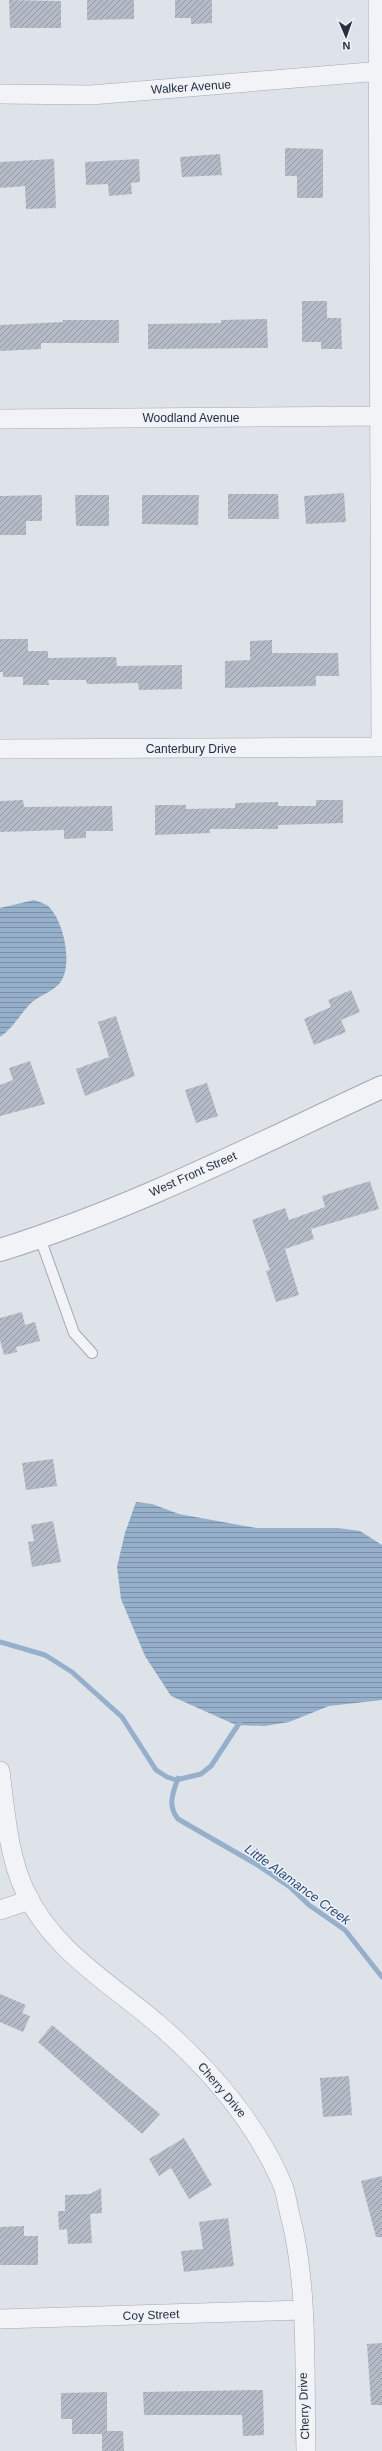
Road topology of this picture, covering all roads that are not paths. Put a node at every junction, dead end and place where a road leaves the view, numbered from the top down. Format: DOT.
graph roads {
  1 [pos="378,0"];
  2 [pos="381,71"];
  3 [pos="0,94"];
  4 [pos="381,416"];
  5 [pos="0,419"];
  6 [pos="381,747"];
  7 [pos="0,749"];
  8 [pos="382,1087"];
  9 [pos="40,1238"];
  10 [pos="0,1250"];
  11 [pos="92,1353"];
  12 [pos="0,1771"];
  13 [pos="30,1900"];
  14 [pos="0,1910"];
  15 [pos="302,2310"];
  16 [pos="0,2320"];
  17 [pos="306,2451"];
  1 -- 2 [label="street"];
  2 -- 3 [label="street, Walker Avenue"];
  2 -- 4 [label="street"];
  4 -- 5 [label="street, Woodland Avenue"];
  4 -- 6 [label="street"];
  6 -- 7 [label="street, Canterbury Drive"];
  8 -- 9 [label="street, West Front Street"];
  9 -- 10 [label="street, West Front Street"];
  9 -- 11 [label="lane"];
  12 -- 13 [label="street, Cherry Drive"];
  13 -- 14 [label="street"];
  13 -- 15 [label="street, Cherry Drive"];
  15 -- 16 [label="street, Coy Street"];
  15 -- 17 [label="street, Cherry Drive"];
}
